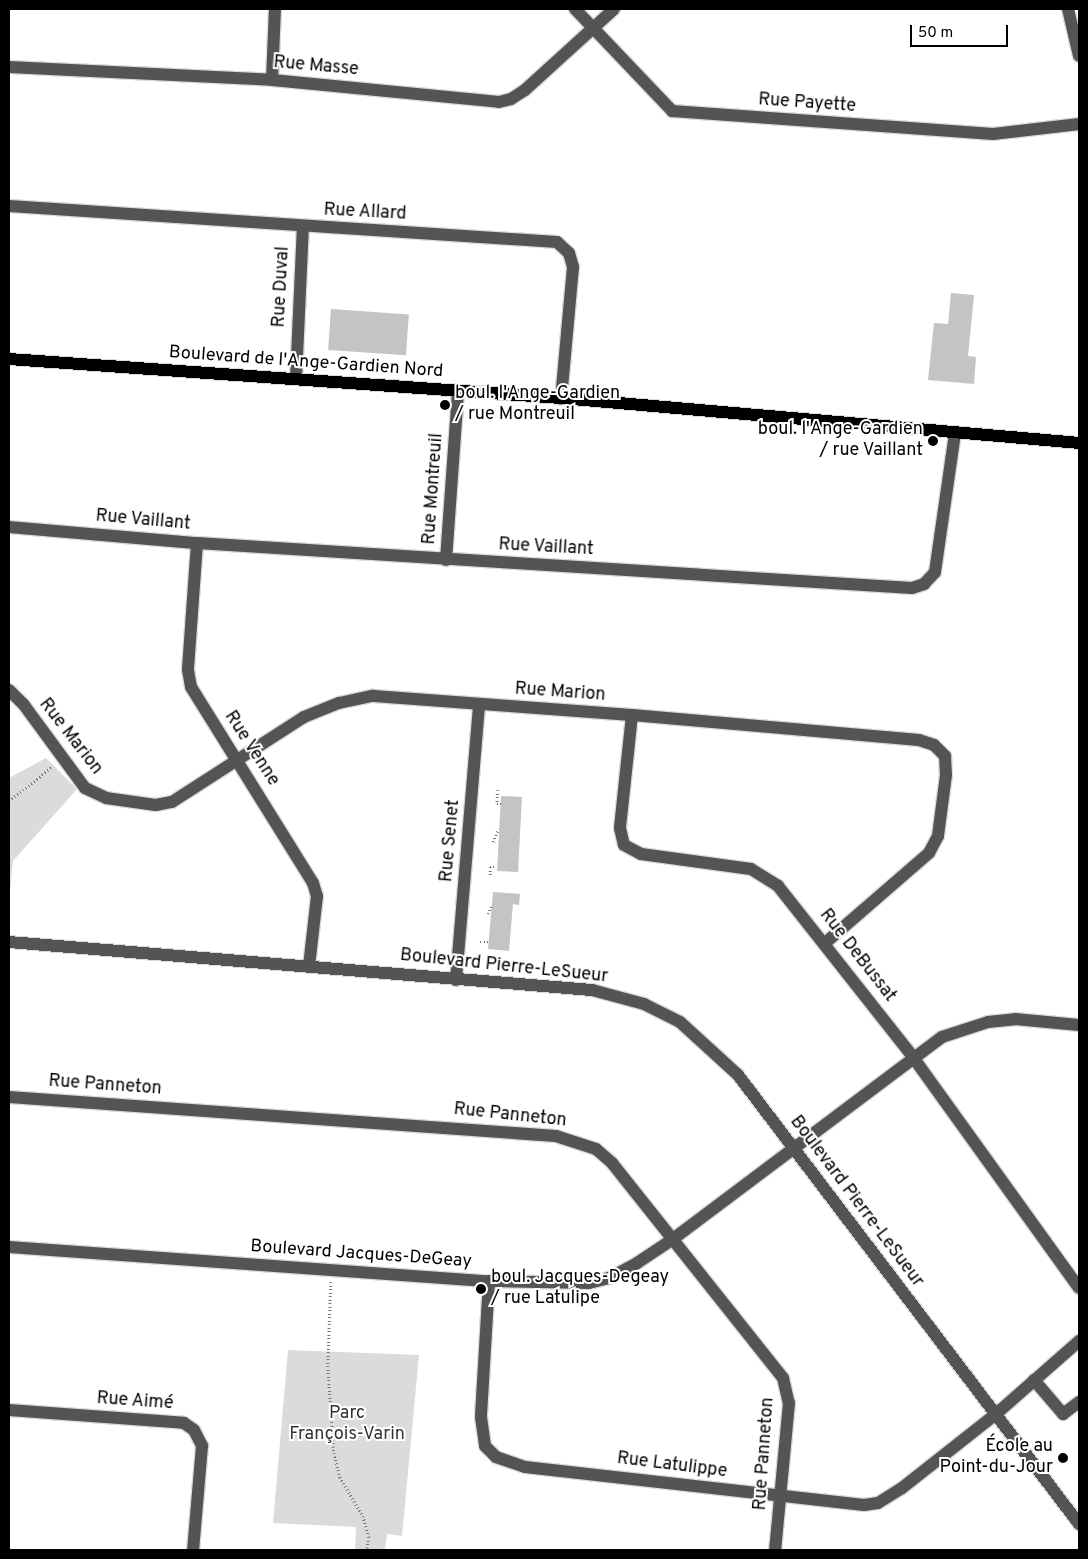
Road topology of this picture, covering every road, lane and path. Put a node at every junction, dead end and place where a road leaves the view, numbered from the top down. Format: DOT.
graph roads {
  1 [pos="275,9"];
  2 [pos="576,9"];
  3 [pos="614,9"];
  4 [pos="1068,9"];
  5 [pos="593,28"];
  6 [pos="1079,56"];
  7 [pos="9,67"];
  8 [pos="272,80"];
  9 [pos="1079,124"];
  10 [pos="9,206"];
  11 [pos="302,227"];
  12 [pos="9,359"];
  13 [pos="296,379"];
  14 [pos="458,392"];
  15 [pos="561,398"];
  16 [pos="954,432"];
  17 [pos="1079,443"];
  18 [pos="9,527"];
  19 [pos="197,543"];
  20 [pos="446,560"];
  21 [pos="9,690"];
  22 [pos="479,705"];
  23 [pos="632,715"];
  24 [pos="62,759"];
  25 [pos="238,761"];
  26 [pos="498,790"];
  27 [pos="9,801"];
  28 [pos="501,804"];
  29 [pos="498,828"];
  30 [pos="493,842"];
  31 [pos="495,867"];
  32 [pos="490,875"];
  33 [pos="491,906"];
  34 [pos="488,914"];
  35 [pos="9,942"];
  36 [pos="480,942"];
  37 [pos="488,942"];
  38 [pos="825,943"];
  39 [pos="309,966"];
  40 [pos="456,980"];
  41 [pos="1079,1025"];
  42 [pos="913,1057"];
  43 [pos="9,1097"];
  44 [pos="792,1147"];
  45 [pos="673,1239"];
  46 [pos="9,1247"];
  47 [pos="331,1270"];
  48 [pos="489,1281"];
  49 [pos="1079,1288"];
  50 [pos="1079,1341"];
  51 [pos="1034,1380"];
  52 [pos="1079,1402"];
  53 [pos="9,1410"];
  54 [pos="996,1414"];
  55 [pos="780,1496"];
  56 [pos="1079,1524"];
  57 [pos="193,1550"];
  58 [pos="367,1550"];
  59 [pos="775,1550"];
  1 -- 8 [label="street"];
  2 -- 5 [label="street, Rue Payette"];
  3 -- 5 [label="street, Rue Masse"];
  4 -- 6 [label="street"];
  5 -- 8 [label="street, Rue Masse"];
  5 -- 9 [label="street, Rue Payette"];
  7 -- 8 [label="street, Rue Masse"];
  10 -- 11 [label="street, Rue Allard"];
  11 -- 13 [label="street, Rue Duval"];
  11 -- 15 [label="street, Rue Allard"];
  12 -- 13 [label="main road, Boulevard de l'Ange-Gardien Nord"];
  13 -- 14 [label="main road, Boulevard de l'Ange-Gardien Nord"];
  14 -- 15 [label="main road, Boulevard de l'Ange-Gardien Nord"];
  14 -- 20 [label="street, Rue Montreuil"];
  15 -- 16 [label="main road, Boulevard de l'Ange-Gardien Nord"];
  16 -- 17 [label="main road, Boulevard de l'Ange-Gardien Nord"];
  16 -- 20 [label="street, Rue Vaillant"];
  18 -- 19 [label="street, Rue Vaillant"];
  19 -- 20 [label="street, Rue Vaillant"];
  19 -- 25 [label="street, Rue Venne"];
  21 -- 24 [label="street, Rue Marion"];
  22 -- 23 [label="street, Rue Marion"];
  22 -- 25 [label="street, Rue Marion"];
  22 -- 40 [label="street, Rue Senet"];
  23 -- 38 [label="street, Rue DeBussat"];
  23 -- 38 [label="street, Rue Marion"];
  24 -- 25 [label="street, Rue Marion"];
  24 -- 27 [label="path"];
  25 -- 39 [label="street, Rue Venne"];
  26 -- 28 [label="path"];
  29 -- 30 [label="path"];
  31 -- 32 [label="path"];
  33 -- 34 [label="path"];
  35 -- 39 [label="street, Boulevard Pierre-LeSueur"];
  36 -- 37 [label="path"];
  38 -- 42 [label="street, Rue DeBussat"];
  39 -- 40 [label="street, Boulevard Pierre-LeSueur"];
  40 -- 44 [label="street, Boulevard Pierre-LeSueur"];
  41 -- 42 [label="street, Boulevard Jacques-DeGeay"];
  42 -- 44 [label="street, Boulevard Jacques-DeGeay"];
  42 -- 49 [label="street, Rue DeBussat"];
  43 -- 45 [label="street, Rue Panneton"];
  44 -- 45 [label="street, Boulevard Jacques-DeGeay"];
  44 -- 54 [label="street, Boulevard Pierre-LeSueur"];
  45 -- 48 [label="street, Boulevard Jacques-DeGeay"];
  45 -- 55 [label="street, Rue Panneton"];
  46 -- 47 [label="street, Boulevard Jacques-DeGeay"];
  47 -- 48 [label="street, Boulevard Jacques-DeGeay"];
  47 -- 58 [label="path"];
  48 -- 55 [label="street, Rue Latulippe"];
  50 -- 51 [label="street"];
  51 -- 52 [label="street"];
  51 -- 54 [label="street"];
  53 -- 57 [label="street, Rue Aimé"];
  54 -- 55 [label="street, Rue Latulippe"];
  54 -- 56 [label="street, Boulevard Pierre-LeSueur"];
  55 -- 59 [label="street, Rue Panneton"];
}
